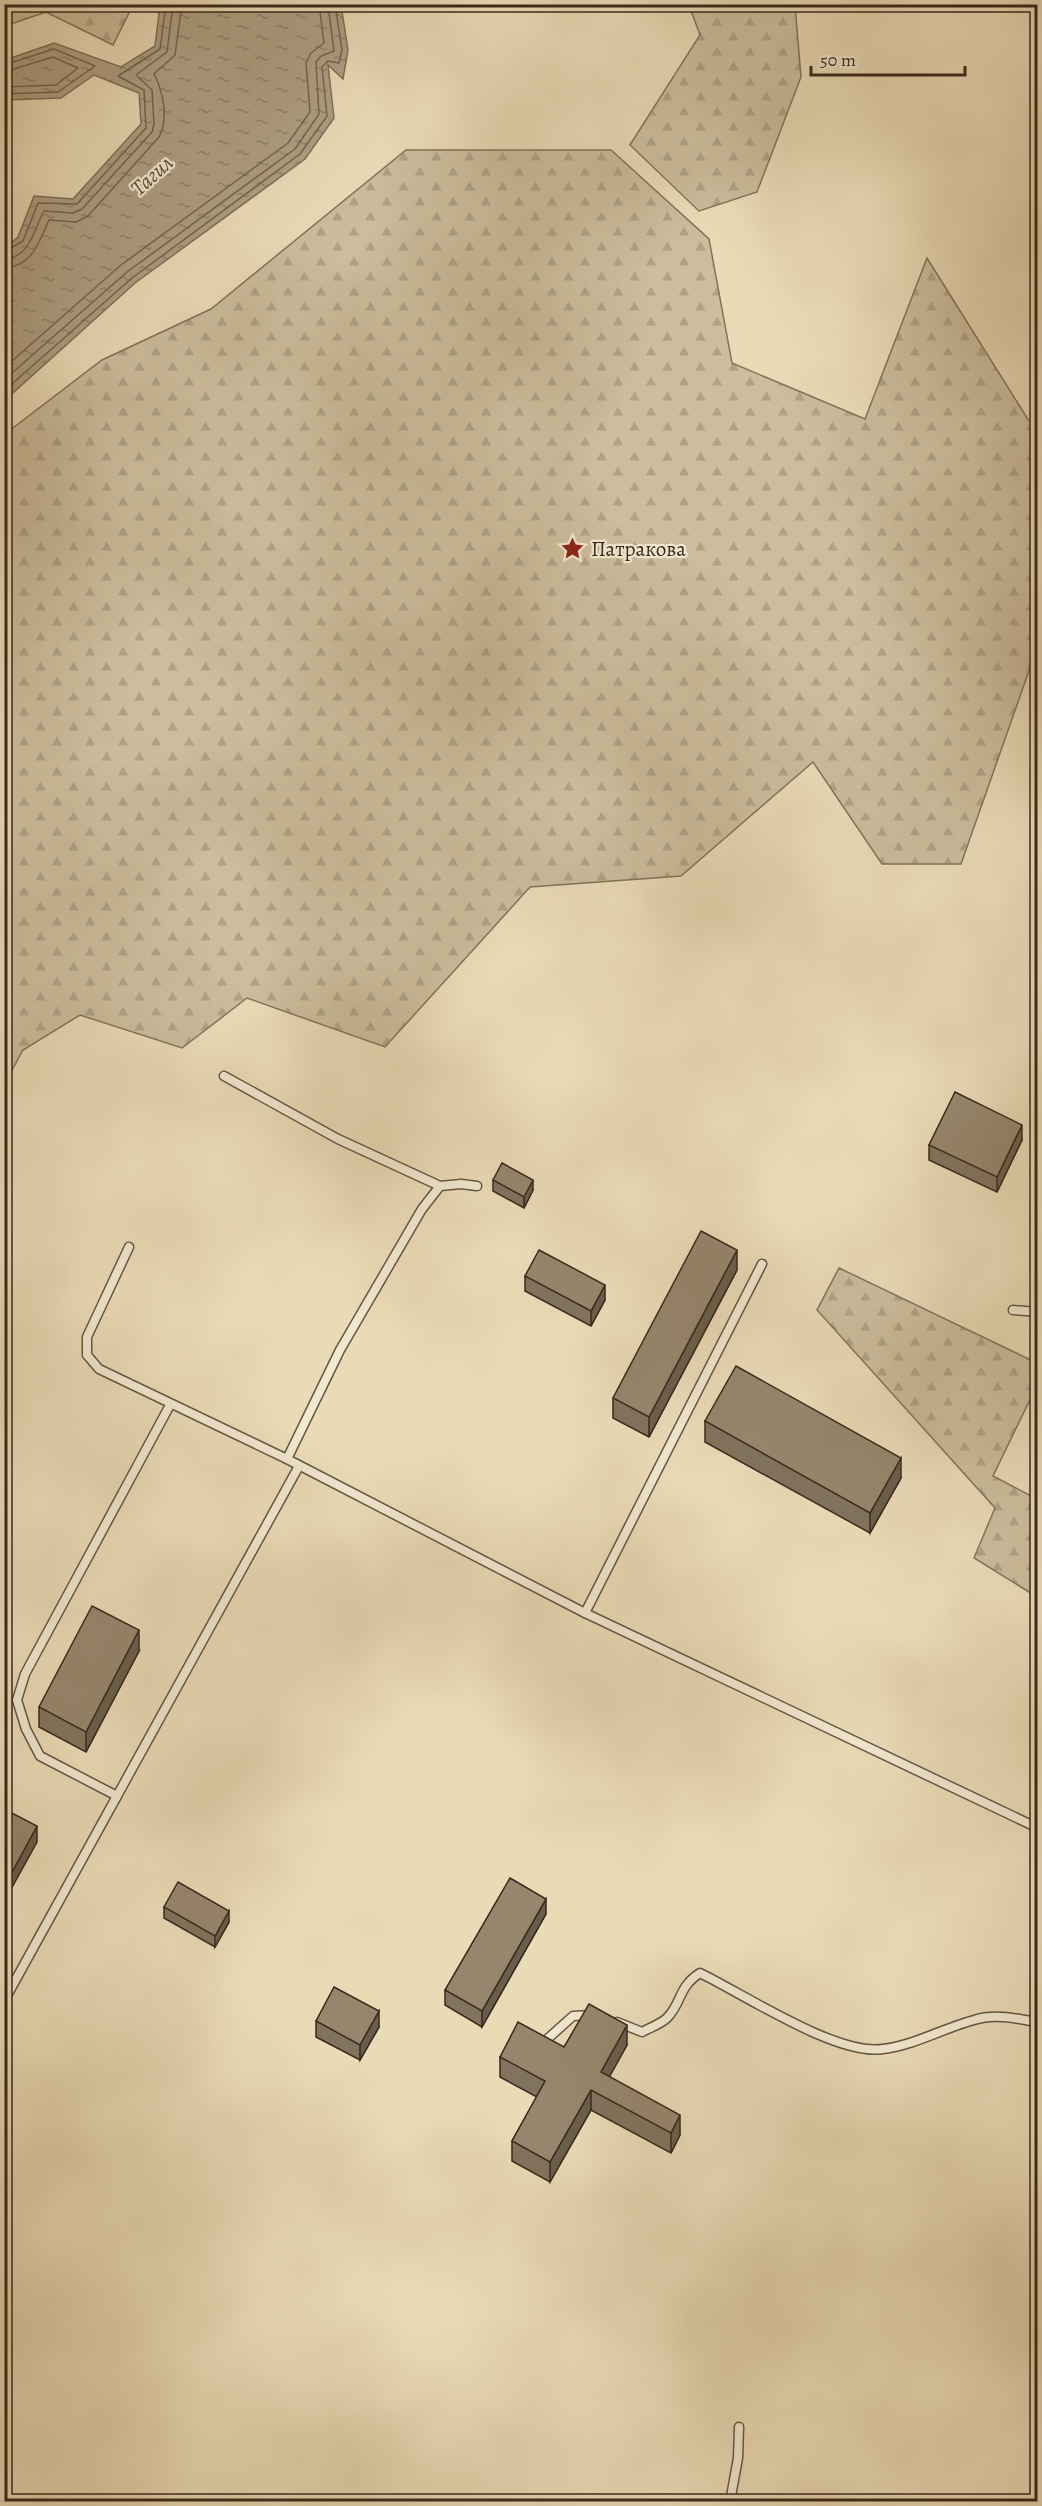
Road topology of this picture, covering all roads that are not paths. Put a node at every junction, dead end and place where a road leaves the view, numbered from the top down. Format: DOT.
graph roads {
  1 [pos="224,1076"];
  2 [pos="440,1186"];
  3 [pos="477,1186"];
  4 [pos="129,1247"];
  5 [pos="762,1264"];
  6 [pos="1013,1310"];
  7 [pos="1038,1312"];
  8 [pos="170,1405"];
  9 [pos="287,1459"];
  10 [pos="299,1466"];
  11 [pos="585,1613"];
  12 [pos="117,1796"];
  13 [pos="1038,1828"];
  14 [pos="4,2001"];
  15 [pos="1038,2023"];
  16 [pos="544,2042"];
  17 [pos="738,2427"];
  18 [pos="730,2502"];
  1 -- 2 [label="lane"];
  2 -- 3 [label="lane"];
  2 -- 9 [label="lane"];
  4 -- 8 [label="lane"];
  5 -- 11 [label="lane"];
  6 -- 7 [label="lane"];
  8 -- 9 [label="lane"];
  8 -- 12 [label="lane"];
  9 -- 10 [label="lane"];
  10 -- 11 [label="lane"];
  10 -- 12 [label="lane"];
  11 -- 13 [label="lane"];
  12 -- 14 [label="lane"];
  15 -- 16 [label="lane"];
  17 -- 18 [label="lane"];
}
